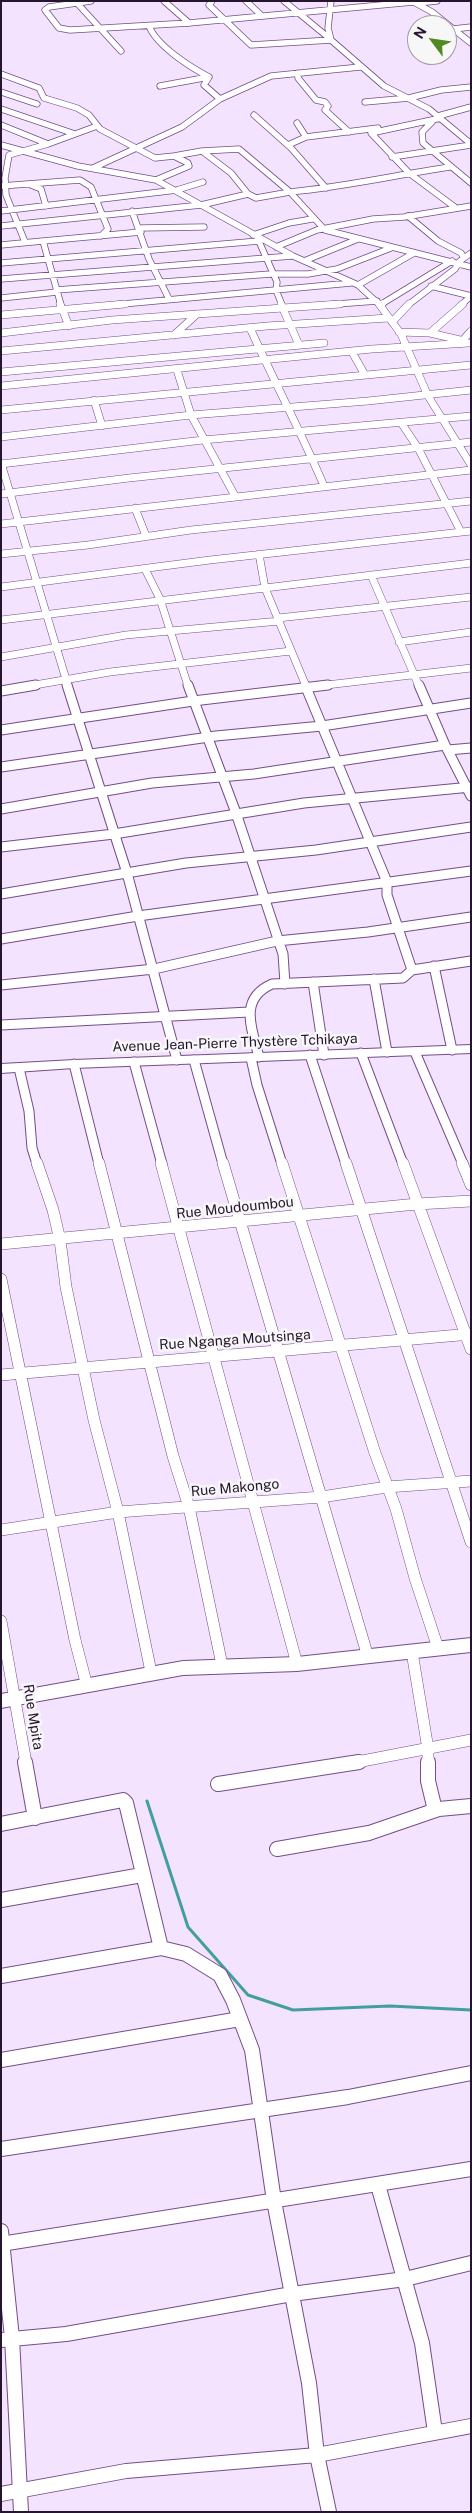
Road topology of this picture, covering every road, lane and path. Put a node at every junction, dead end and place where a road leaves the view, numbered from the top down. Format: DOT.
graph roads {
  1 [pos="91,1"];
  2 [pos="164,1"];
  3 [pos="246,1"];
  4 [pos="284,1"];
  5 [pos="331,1"];
  6 [pos="438,1"];
  7 [pos="211,2"];
  8 [pos="414,2"];
  9 [pos="77,3"];
  10 [pos="330,10"];
  11 [pos="298,13"];
  12 [pos="261,15"];
  13 [pos="436,15"];
  14 [pos="222,20"];
  15 [pos="189,24"];
  16 [pos="149,26"];
  17 [pos="471,27"];
  18 [pos="102,29"];
  19 [pos="457,29"];
  20 [pos="457,32"];
  21 [pos="330,39"];
  22 [pos="471,43"];
  23 [pos="121,51"];
  24 [pos="360,67"];
  25 [pos="298,73"];
  26 [pos="1,74"];
  27 [pos="209,77"];
  28 [pos="160,86"];
  29 [pos="471,87"];
  30 [pos="1,92"];
  31 [pos="409,98"];
  32 [pos="220,99"];
  33 [pos="365,102"];
  34 [pos="37,104"];
  35 [pos="471,107"];
  36 [pos="1,108"];
  37 [pos="254,115"];
  38 [pos="439,117"];
  39 [pos="432,122"];
  40 [pos="297,124"];
  41 [pos="1,125"];
  42 [pos="97,126"];
  43 [pos="369,131"];
  44 [pos="349,132"];
  45 [pos="75,134"];
  46 [pos="306,138"];
  47 [pos="48,144"];
  48 [pos="471,144"];
  49 [pos="1,145"];
  50 [pos="288,145"];
  51 [pos="138,148"];
  52 [pos="430,150"];
  53 [pos="202,151"];
  54 [pos="22,152"];
  55 [pos="9,155"];
  56 [pos="1,156"];
  57 [pos="174,156"];
  58 [pos="392,157"];
  59 [pos="450,167"];
  60 [pos="92,168"];
  61 [pos="5,171"];
  62 [pos="408,173"];
  63 [pos="156,180"];
  64 [pos="203,182"];
  65 [pos="471,183"];
  66 [pos="25,184"];
  67 [pos="3,186"];
  68 [pos="326,188"];
  69 [pos="177,190"];
  70 [pos="288,192"];
  71 [pos="248,194"];
  72 [pos="94,199"];
  73 [pos="201,205"];
  74 [pos="46,206"];
  75 [pos="471,206"];
  76 [pos="456,208"];
  77 [pos="1,211"];
  78 [pos="9,211"];
  79 [pos="132,211"];
  80 [pos="102,215"];
  81 [pos="408,216"];
  82 [pos="312,219"];
  83 [pos="17,224"];
  84 [pos="1,226"];
  85 [pos="204,227"];
  86 [pos="140,230"];
  87 [pos="325,230"];
  88 [pos="101,236"];
  89 [pos="256,238"];
  90 [pos="358,240"];
  91 [pos="24,242"];
  92 [pos="43,242"];
  93 [pos="1,245"];
  94 [pos="276,247"];
  95 [pos="391,248"];
  96 [pos="146,249"];
  97 [pos="414,253"];
  98 [pos="471,253"];
  99 [pos="293,256"];
  100 [pos="267,257"];
  101 [pos="48,258"];
  102 [pos="464,258"];
  103 [pos="304,261"];
  104 [pos="455,262"];
  105 [pos="1,263"];
  106 [pos="152,266"];
  107 [pos="471,267"];
  108 [pos="328,271"];
  109 [pos="52,274"];
  110 [pos="271,274"];
  111 [pos="1,279"];
  112 [pos="161,282"];
  113 [pos="356,284"];
  114 [pos="431,286"];
  115 [pos="276,290"];
  116 [pos="57,291"];
  117 [pos="471,296"];
  118 [pos="1,298"];
  119 [pos="169,299"];
  120 [pos="379,303"];
  121 [pos="62,308"];
  122 [pos="283,308"];
  123 [pos="197,314"];
  124 [pos="1,315"];
  125 [pos="390,320"];
  126 [pos="290,324"];
  127 [pos="69,326"];
  128 [pos="250,328"];
  129 [pos="471,331"];
  130 [pos="399,332"];
  131 [pos="430,333"];
  132 [pos="1,334"];
  133 [pos="174,335"];
  134 [pos="462,341"];
  135 [pos="324,343"];
  136 [pos="470,343"];
  137 [pos="299,345"];
  138 [pos="406,347"];
  139 [pos="260,348"];
  140 [pos="1,351"];
  141 [pos="352,352"];
  142 [pos="264,360"];
  143 [pos="471,365"];
  144 [pos="177,370"];
  145 [pos="1,372"];
  146 [pos="416,372"];
  147 [pos="365,375"];
  148 [pos="275,384"];
  149 [pos="1,386"];
  150 [pos="471,390"];
  151 [pos="185,391"];
  152 [pos="428,396"];
  153 [pos="94,400"];
  154 [pos="288,408"];
  155 [pos="1,410"];
  156 [pos="191,415"];
  157 [pos="471,416"];
  158 [pos="442,420"];
  159 [pos="402,424"];
  160 [pos="102,426"];
  161 [pos="301,432"];
  162 [pos="1,437"];
  163 [pos="203,440"];
  164 [pos="471,442"];
  165 [pos="457,444"];
  166 [pos="418,448"];
  167 [pos="313,458"];
  168 [pos="1,464"];
  169 [pos="471,465"];
  170 [pos="219,468"];
  171 [pos="471,470"];
  172 [pos="431,474"];
  173 [pos="324,486"];
  174 [pos="11,492"];
  175 [pos="1,494"];
  176 [pos="235,496"];
  177 [pos="471,501"];
  178 [pos="445,503"];
  179 [pos="135,508"];
  180 [pos="20,521"];
  181 [pos="1,524"];
  182 [pos="471,531"];
  183 [pos="461,532"];
  184 [pos="146,536"];
  185 [pos="27,552"];
  186 [pos="1,554"];
  187 [pos="258,554"];
  188 [pos="471,563"];
  189 [pos="145,569"];
  190 [pos="371,575"];
  191 [pos="38,581"];
  192 [pos="1,587"];
  193 [pos="265,588"];
  194 [pos="471,597"];
  195 [pos="160,599"];
  196 [pos="385,607"];
  197 [pos="46,615"];
  198 [pos="1,620"];
  199 [pos="279,620"];
  200 [pos="171,631"];
  201 [pos="471,632"];
  202 [pos="399,642"];
  203 [pos="57,647"];
  204 [pos="291,651"];
  205 [pos="1,657"];
  206 [pos="180,664"];
  207 [pos="471,668"];
  208 [pos="412,673"];
  209 [pos="66,680"];
  210 [pos="308,687"];
  211 [pos="1,691"];
  212 [pos="193,700"];
  213 [pos="471,703"];
  214 [pos="429,710"];
  215 [pos="79,717"];
  216 [pos="322,726"];
  217 [pos="1,730"];
  218 [pos="209,737"];
  219 [pos="446,747"];
  220 [pos="471,748"];
  221 [pos="91,755"];
  222 [pos="337,763"];
  223 [pos="1,767"];
  224 [pos="221,777"];
  225 [pos="468,787"];
  226 [pos="102,791"];
  227 [pos="471,796"];
  228 [pos="353,798"];
  229 [pos="1,809"];
  230 [pos="236,813"];
  231 [pos="471,827"];
  232 [pos="114,834"];
  233 [pos="370,841"];
  234 [pos="1,847"];
  235 [pos="249,856"];
  236 [pos="471,872"];
  237 [pos="127,873"];
  238 [pos="387,882"];
  239 [pos="1,894"];
  240 [pos="263,899"];
  241 [pos="138,916"];
  242 [pos="471,917"];
  243 [pos="397,926"];
  244 [pos="1,939"];
  245 [pos="277,941"];
  246 [pos="471,961"];
  247 [pos="434,966"];
  248 [pos="154,969"];
  249 [pos="412,970"];
  250 [pos="374,979"];
  251 [pos="313,982"];
  252 [pos="284,984"];
  253 [pos="1,985"];
  254 [pos="249,1012"];
  255 [pos="166,1016"];
  256 [pos="1,1025"];
  257 [pos="471,1049"];
  258 [pos="452,1050"];
  259 [pos="387,1052"];
  260 [pos="415,1052"];
  261 [pos="360,1053"];
  262 [pos="310,1055"];
  263 [pos="324,1055"];
  264 [pos="255,1057"];
  265 [pos="177,1060"];
  266 [pos="194,1060"];
  267 [pos="134,1062"];
  268 [pos="74,1064"];
  269 [pos="19,1068"];
  270 [pos="1,1069"];
  271 [pos="471,1185"];
  272 [pos="471,1201"];
  273 [pos="417,1204"];
  274 [pos="361,1210"];
  275 [pos="298,1216"];
  276 [pos="239,1223"];
  277 [pos="178,1228"];
  278 [pos="118,1234"];
  279 [pos="60,1240"];
  280 [pos="1,1244"];
  281 [pos="1,1279"];
  282 [pos="468,1334"];
  283 [pos="402,1340"];
  284 [pos="342,1346"];
  285 [pos="471,1349"];
  286 [pos="277,1350"];
  287 [pos="212,1355"];
  288 [pos="150,1360"];
  289 [pos="85,1368"];
  290 [pos="21,1373"];
  291 [pos="1,1375"];
  292 [pos="471,1481"];
  293 [pos="452,1483"];
  294 [pos="387,1487"];
  295 [pos="321,1497"];
  296 [pos="253,1501"];
  297 [pos="189,1507"];
  298 [pos="118,1512"];
  299 [pos="52,1522"];
  300 [pos="1,1530"];
  301 [pos="471,1542"];
  302 [pos="1,1621"];
  303 [pos="471,1645"];
  304 [pos="438,1648"];
  305 [pos="412,1652"];
  306 [pos="368,1657"];
  307 [pos="297,1664"];
  308 [pos="222,1665"];
  309 [pos="151,1672"];
  310 [pos="87,1686"];
  311 [pos="8,1699"];
  312 [pos="471,1740"];
  313 [pos="428,1749"];
  314 [pos="218,1784"];
  315 [pos="471,1806"];
  316 [pos="435,1810"];
  317 [pos="36,1818"];
  318 [pos="1,1824"];
  319 [pos="277,1849"];
  320 [pos="142,1875"];
  321 [pos="1,1900"];
  322 [pos="161,1948"];
  323 [pos="1,1976"];
  324 [pos="240,2019"];
  325 [pos="1,2060"];
  326 [pos="471,2073"];
  327 [pos="262,2108"];
  328 [pos="1,2150"];
  329 [pos="471,2169"];
  330 [pos="378,2185"];
  331 [pos="274,2200"];
  332 [pos="2,2239"];
  333 [pos="471,2263"];
  334 [pos="405,2279"];
  335 [pos="292,2294"];
  336 [pos="7,2339"];
  337 [pos="471,2426"];
  338 [pos="435,2432"];
  339 [pos="317,2454"];
  340 [pos="19,2490"];
  341 [pos="1,2494"];
  342 [pos="21,2512"];
  343 [pos="328,2512"];
  1 -- 9 [label="street"];
  2 -- 15 [label="street"];
  3 -- 12 [label="street"];
  4 -- 11 [label="street"];
  5 -- 10 [label="street"];
  6 -- 8 [label="street"];
  7 -- 14 [label="street"];
  8 -- 10 [label="street"];
  8 -- 13 [label="street"];
  9 -- 18 [label="street"];
  9 -- 18 [label="street"];
  10 -- 11 [label="street"];
  10 -- 21 [label="street"];
  11 -- 12 [label="street"];
  11 -- 21 [label="street"];
  12 -- 14 [label="street"];
  14 -- 15 [label="street"];
  14 -- 21 [label="street"];
  15 -- 16 [label="street"];
  16 -- 18 [label="street"];
  16 -- 27 [label="street"];
  17 -- 19 [label="street"];
  18 -- 23 [label="street"];
  20 -- 22 [label="street"];
  21 -- 24 [label="street"];
  24 -- 25 [label="street"];
  24 -- 31 [label="street"];
  25 -- 32 [label="street"];
  25 -- 44 [label="street"];
  26 -- 42 [label="street"];
  27 -- 28 [label="street"];
  27 -- 32 [label="street"];
  29 -- 31 [label="street"];
  30 -- 34 [label="street"];
  31 -- 33 [label="street"];
  31 -- 38 [label="street"];
  32 -- 51 [label="street"];
  35 -- 38 [label="street"];
  36 -- 45 [label="street"];
  37 -- 50 [label="street"];
  38 -- 39 [label="street"];
  38 -- 48 [label="street"];
  39 -- 43 [label="street"];
  39 -- 52 [label="street"];
  40 -- 46 [label="street"];
  41 -- 47 [label="street"];
  42 -- 45 [label="street"];
  42 -- 51 [label="street"];
  43 -- 44 [label="street"];
  43 -- 58 [label="street"];
  44 -- 46 [label="street"];
  45 -- 47 [label="street"];
  46 -- 50 [label="street"];
  47 -- 54 [label="street"];
  48 -- 52 [label="street"];
  49 -- 54 [label="street"];
  50 -- 68 [label="street"];
  51 -- 57 [label="street"];
  51 -- 60 [label="street"];
  52 -- 58 [label="street"];
  52 -- 59 [label="street"];
  53 -- 57 [label="street"];
  53 -- 70 [label="street"];
  53 -- 71 [label="street"];
  54 -- 55 [label="street"];
  54 -- 60 [label="street"];
  55 -- 56 [label="street"];
  55 -- 61 [label="street"];
  57 -- 63 [label="street"];
  58 -- 62 [label="street"];
  59 -- 62 [label="street"];
  59 -- 65 [label="street"];
  60 -- 63 [label="street"];
  61 -- 67 [label="street"];
  62 -- 68 [label="street"];
  62 -- 76 [label="street"];
  63 -- 69 [label="street"];
  64 -- 69 [label="street"];
  66 -- 67 [label="street"];
  66 -- 72 [label="street"];
  66 -- 74 [label="street"];
  67 -- 78 [label="street"];
  68 -- 70 [label="street"];
  69 -- 72 [label="street"];
  69 -- 73 [label="street"];
  70 -- 71 [label="street"];
  70 -- 82 [label="street"];
  71 -- 73 [label="street"];
  72 -- 74 [label="street"];
  72 -- 80 [label="street"];
  73 -- 79 [label="street"];
  73 -- 89 [label="street"];
  74 -- 78 [label="street"];
  75 -- 76 [label="street"];
  76 -- 81 [label="street"];
  77 -- 78 [label="street"];
  78 -- 83 [label="street"];
  79 -- 80 [label="street"];
  79 -- 86 [label="street"];
  80 -- 83 [label="street"];
  80 -- 88 [label="street"];
  81 -- 87 [label="street"];
  81 -- 102 [label="street"];
  82 -- 87 [label="street"];
  82 -- 89 [label="street"];
  83 -- 84 [label="street"];
  83 -- 91 [label="street"];
  85 -- 86 [label="street"];
  86 -- 88 [label="street"];
  86 -- 96 [label="street"];
  87 -- 90 [label="street"];
  87 -- 94 [label="street"];
  88 -- 92 [label="street"];
  89 -- 94 [label="street"];
  89 -- 96 [label="street"];
  89 -- 100 [label="street"];
  90 -- 95 [label="street"];
  90 -- 103 [label="street"];
  91 -- 92 [label="street"];
  91 -- 93 [label="street"];
  92 -- 101 [label="street"];
  94 -- 99 [label="street"];
  95 -- 97 [label="street"];
  95 -- 108 [label="street"];
  96 -- 101 [label="street"];
  96 -- 106 [label="street"];
  97 -- 104 [label="street"];
  97 -- 113 [label="street"];
  98 -- 102 [label="street"];
  99 -- 100 [label="street"];
  99 -- 103 [label="street"];
  100 -- 106 [label="street"];
  100 -- 110 [label="street"];
  101 -- 105 [label="street"];
  101 -- 109 [label="street"];
  102 -- 104 [label="street"];
  103 -- 108 [label="street"];
  104 -- 107 [label="street"];
  104 -- 114 [label="street"];
  104 -- 120 [label="street"];
  106 -- 109 [label="street"];
  106 -- 112 [label="street"];
  108 -- 110 [label="street"];
  108 -- 113 [label="street"];
  109 -- 111 [label="street"];
  109 -- 116 [label="street"];
  110 -- 112 [label="street"];
  110 -- 115 [label="street"];
  112 -- 116 [label="street"];
  112 -- 119 [label="street"];
  113 -- 115 [label="street"];
  113 -- 120 [label="street"];
  114 -- 117 [label="street"];
  114 -- 125 [label="street"];
  115 -- 119 [label="street"];
  115 -- 122 [label="street"];
  116 -- 118 [label="street"];
  116 -- 121 [label="street"];
  117 -- 131 [label="street"];
  119 -- 121 [label="street"];
  120 -- 122 [label="street"];
  120 -- 125 [label="street"];
  121 -- 124 [label="street"];
  121 -- 127 [label="street"];
  122 -- 123 [label="street"];
  122 -- 126 [label="street"];
  123 -- 127 [label="street"];
  123 -- 133 [label="street"];
  125 -- 126 [label="street"];
  125 -- 130 [label="street"];
  126 -- 128 [label="street"];
  126 -- 137 [label="street"];
  127 -- 132 [label="street"];
  128 -- 133 [label="street"];
  128 -- 139 [label="street"];
  129 -- 134 [label="street"];
  130 -- 131 [label="street"];
  130 -- 138 [label="street"];
  131 -- 134 [label="street"];
  133 -- 140 [label="street"];
  134 -- 136 [label="street"];
  135 -- 137 [label="street"];
  136 -- 138 [label="street"];
  137 -- 139 [label="street"];
  138 -- 141 [label="street"];
  138 -- 146 [label="street"];
  139 -- 142 [label="street"];
  139 -- 145 [label="street"];
  141 -- 142 [label="street"];
  141 -- 147 [label="street"];
  142 -- 144 [label="street"];
  142 -- 148 [label="street"];
  143 -- 146 [label="street"];
  144 -- 149 [label="street"];
  144 -- 151 [label="street"];
  146 -- 147 [label="street"];
  146 -- 152 [label="street"];
  147 -- 148 [label="street"];
  148 -- 151 [label="street"];
  148 -- 154 [label="street"];
  150 -- 152 [label="street"];
  151 -- 153 [label="street"];
  151 -- 156 [label="street"];
  152 -- 154 [label="street"];
  152 -- 158 [label="street"];
  153 -- 155 [label="street"];
  153 -- 160 [label="street"];
  154 -- 156 [label="street"];
  154 -- 161 [label="street"];
  156 -- 160 [label="street"];
  156 -- 163 [label="street"];
  157 -- 158 [label="street"];
  158 -- 159 [label="street"];
  158 -- 165 [label="street"];
  159 -- 161 [label="street"];
  159 -- 166 [label="street"];
  160 -- 162 [label="street"];
  161 -- 163 [label="street"];
  161 -- 167 [label="street"];
  163 -- 168 [label="street"];
  163 -- 170 [label="street"];
  164 -- 165 [label="street"];
  165 -- 166 [label="street"];
  165 -- 169 [label="street"];
  166 -- 167 [label="street"];
  166 -- 172 [label="street"];
  167 -- 170 [label="street"];
  167 -- 173 [label="street"];
  168 -- 174 [label="street"];
  170 -- 174 [label="street"];
  170 -- 176 [label="street"];
  171 -- 172 [label="street"];
  172 -- 173 [label="street"];
  172 -- 178 [label="street"];
  173 -- 176 [label="street"];
  174 -- 175 [label="street"];
  174 -- 180 [label="street"];
  176 -- 179 [label="street"];
  177 -- 178 [label="street"];
  178 -- 183 [label="street"];
  178 -- 184 [label="street"];
  179 -- 180 [label="street"];
  179 -- 184 [label="street"];
  180 -- 181 [label="street"];
  180 -- 185 [label="street"];
  182 -- 183 [label="street"];
  183 -- 187 [label="street"];
  184 -- 185 [label="street"];
  185 -- 186 [label="street"];
  185 -- 191 [label="street"];
  187 -- 189 [label="street"];
  187 -- 193 [label="street"];
  188 -- 190 [label="street"];
  189 -- 191 [label="street"];
  189 -- 195 [label="street"];
  190 -- 193 [label="street"];
  190 -- 196 [label="street"];
  191 -- 192 [label="street"];
  191 -- 197 [label="street"];
  193 -- 195 [label="street"];
  193 -- 199 [label="street"];
  194 -- 196 [label="street"];
  195 -- 197 [label="street"];
  195 -- 200 [label="street"];
  196 -- 199 [label="street"];
  196 -- 202 [label="street"];
  197 -- 198 [label="street"];
  197 -- 203 [label="street"];
  199 -- 200 [label="street"];
  199 -- 204 [label="street"];
  200 -- 203 [label="street"];
  200 -- 206 [label="street"];
  201 -- 202 [label="street"];
  202 -- 208 [label="street"];
  203 -- 205 [label="street"];
  203 -- 209 [label="street"];
  204 -- 206 [label="street"];
  204 -- 210 [label="street"];
  206 -- 209 [label="street"];
  206 -- 212 [label="street"];
  207 -- 208 [label="street"];
  208 -- 210 [label="street"];
  208 -- 214 [label="street"];
  209 -- 211 [label="street"];
  209 -- 215 [label="street"];
  210 -- 212 [label="street"];
  210 -- 216 [label="street"];
  212 -- 215 [label="street"];
  212 -- 218 [label="street"];
  213 -- 214 [label="street"];
  214 -- 216 [label="street"];
  214 -- 219 [label="street"];
  215 -- 217 [label="street"];
  215 -- 221 [label="street"];
  216 -- 218 [label="street"];
  216 -- 222 [label="street"];
  218 -- 221 [label="street"];
  218 -- 224 [label="street"];
  219 -- 220 [label="street"];
  219 -- 222 [label="street"];
  219 -- 225 [label="street"];
  221 -- 223 [label="street"];
  221 -- 226 [label="street"];
  222 -- 224 [label="street"];
  222 -- 228 [label="street"];
  224 -- 226 [label="street"];
  224 -- 230 [label="street"];
  225 -- 227 [label="street"];
  225 -- 228 [label="street"];
  226 -- 229 [label="street"];
  226 -- 232 [label="street"];
  228 -- 230 [label="street"];
  228 -- 233 [label="street"];
  230 -- 232 [label="street"];
  230 -- 235 [label="street"];
  231 -- 233 [label="street"];
  232 -- 234 [label="street"];
  232 -- 237 [label="street"];
  233 -- 235 [label="street"];
  233 -- 238 [label="street"];
  235 -- 237 [label="street"];
  235 -- 240 [label="street"];
  236 -- 238 [label="street"];
  237 -- 239 [label="street"];
  237 -- 241 [label="street"];
  238 -- 240 [label="street"];
  238 -- 243 [label="street"];
  240 -- 241 [label="street"];
  240 -- 245 [label="street"];
  241 -- 244 [label="street"];
  241 -- 248 [label="street"];
  242 -- 243 [label="street"];
  243 -- 245 [label="street"];
  243 -- 249 [label="street"];
  245 -- 248 [label="street"];
  245 -- 252 [label="street"];
  246 -- 247 [label="street"];
  247 -- 249 [label="street"];
  247 -- 258 [label="street"];
  248 -- 253 [label="street"];
  248 -- 255 [label="street"];
  249 -- 250 [label="street"];
  250 -- 251 [label="street"];
  250 -- 259 [label="street"];
  251 -- 252 [label="street"];
  251 -- 263 [label="street"];
  252 -- 254 [label="street"];
  254 -- 255 [label="street"];
  254 -- 264 [label="street"];
  255 -- 256 [label="street"];
  255 -- 265 [label="street"];
  257 -- 258 [label="street, Avenue Jean-Pierre Thystère Tchikaya"];
  258 -- 260 [label="street, Avenue Jean-Pierre Thystère Tchikaya"];
  259 -- 260 [label="street, Avenue Jean-Pierre Thystère Tchikaya"];
  259 -- 261 [label="street, Avenue Jean-Pierre Thystère Tchikaya"];
  260 -- 271 [label="street"];
  261 -- 263 [label="street, Avenue Jean-Pierre Thystère Tchikaya"];
  261 -- 273 [label="street"];
  262 -- 263 [label="street, Avenue Jean-Pierre Thystère Tchikaya"];
  262 -- 264 [label="street, Avenue Jean-Pierre Thystère Tchikaya"];
  262 -- 274 [label="street"];
  264 -- 266 [label="street, Avenue Jean-Pierre Thystère Tchikaya"];
  264 -- 275 [label="street"];
  265 -- 266 [label="street, Avenue Jean-Pierre Thystère Tchikaya"];
  265 -- 267 [label="street, Avenue Jean-Pierre Thystère Tchikaya"];
  266 -- 276 [label="street"];
  267 -- 268 [label="street, Avenue Jean-Pierre Thystère Tchikaya"];
  267 -- 277 [label="street"];
  268 -- 269 [label="street, Avenue Jean-Pierre Thystère Tchikaya"];
  268 -- 278 [label="street"];
  269 -- 270 [label="street, Avenue Jean-Pierre Thystère Tchikaya"];
  269 -- 279 [label="street"];
  272 -- 273 [label="street, Rue Moudoumbou"];
  273 -- 274 [label="street, Rue Moudoumbou"];
  273 -- 282 [label="street"];
  274 -- 275 [label="street, Rue Moudoumbou"];
  274 -- 283 [label="street"];
  275 -- 276 [label="street, Rue Moudoumbou"];
  275 -- 284 [label="street"];
  276 -- 277 [label="street, Rue Moudoumbou"];
  276 -- 286 [label="street"];
  277 -- 278 [label="street, Rue Moudoumbou"];
  277 -- 287 [label="street"];
  278 -- 279 [label="street, Rue Moudoumbou"];
  278 -- 288 [label="street"];
  279 -- 280 [label="street, Rue Moudoumbou"];
  279 -- 289 [label="street"];
  281 -- 290 [label="street"];
  282 -- 283 [label="street, Rue Nganga Moutsinga"];
  282 -- 285 [label="street"];
  283 -- 284 [label="street, Rue Nganga Moutsinga"];
  283 -- 293 [label="street"];
  284 -- 286 [label="street, Rue Nganga Moutsinga"];
  284 -- 294 [label="street"];
  286 -- 287 [label="street, Rue Nganga Moutsinga"];
  286 -- 295 [label="street"];
  287 -- 288 [label="street, Rue Nganga Moutsinga"];
  287 -- 296 [label="street"];
  288 -- 289 [label="street, Rue Nganga Moutsinga"];
  288 -- 297 [label="street"];
  289 -- 290 [label="street, Rue Nganga Moutsinga"];
  289 -- 298 [label="street"];
  290 -- 291 [label="street, Rue Nganga Moutsinga"];
  290 -- 299 [label="street"];
  292 -- 293 [label="street, Rue Makongo"];
  293 -- 294 [label="street, Rue Makongo"];
  293 -- 301 [label="street"];
  294 -- 295 [label="street, Rue Makongo"];
  294 -- 304 [label="street"];
  295 -- 296 [label="street, Rue Makongo"];
  295 -- 306 [label="street"];
  296 -- 297 [label="street, Rue Makongo"];
  296 -- 307 [label="street"];
  297 -- 298 [label="street, Rue Makongo"];
  297 -- 308 [label="street"];
  298 -- 299 [label="street, Rue Makongo"];
  298 -- 309 [label="street"];
  299 -- 300 [label="street, Rue Makongo"];
  299 -- 310 [label="street"];
  302 -- 311 [label="street, Rue Mpita"];
  303 -- 304 [label="street"];
  304 -- 305 [label="street"];
  305 -- 306 [label="street"];
  305 -- 313 [label="street"];
  306 -- 307 [label="street"];
  307 -- 308 [label="street"];
  308 -- 309 [label="street"];
  309 -- 310 [label="street"];
  310 -- 311 [label="street"];
  311 -- 317 [label="street, Rue Mpita"];
  312 -- 313 [label="street"];
  313 -- 314 [label="street"];
  313 -- 316 [label="street"];
  315 -- 316 [label="street"];
  316 -- 319 [label="street"];
  317 -- 318 [label="street"];
  317 -- 320 [label="street"];
  320 -- 321 [label="street"];
  320 -- 322 [label="street"];
  322 -- 323 [label="street"];
  322 -- 324 [label="street"];
  324 -- 325 [label="street"];
  324 -- 327 [label="street"];
  326 -- 327 [label="street"];
  327 -- 328 [label="street"];
  327 -- 331 [label="street"];
  329 -- 330 [label="street"];
  330 -- 331 [label="street"];
  330 -- 334 [label="street"];
  331 -- 332 [label="street"];
  331 -- 335 [label="street"];
  332 -- 336 [label="street"];
  333 -- 334 [label="street"];
  334 -- 335 [label="street"];
  334 -- 338 [label="street"];
  335 -- 336 [label="street"];
  335 -- 339 [label="street"];
  336 -- 340 [label="street"];
  337 -- 338 [label="street"];
  338 -- 339 [label="street"];
  339 -- 340 [label="street"];
  339 -- 343 [label="street"];
  340 -- 341 [label="street"];
  340 -- 342 [label="street"];
}
